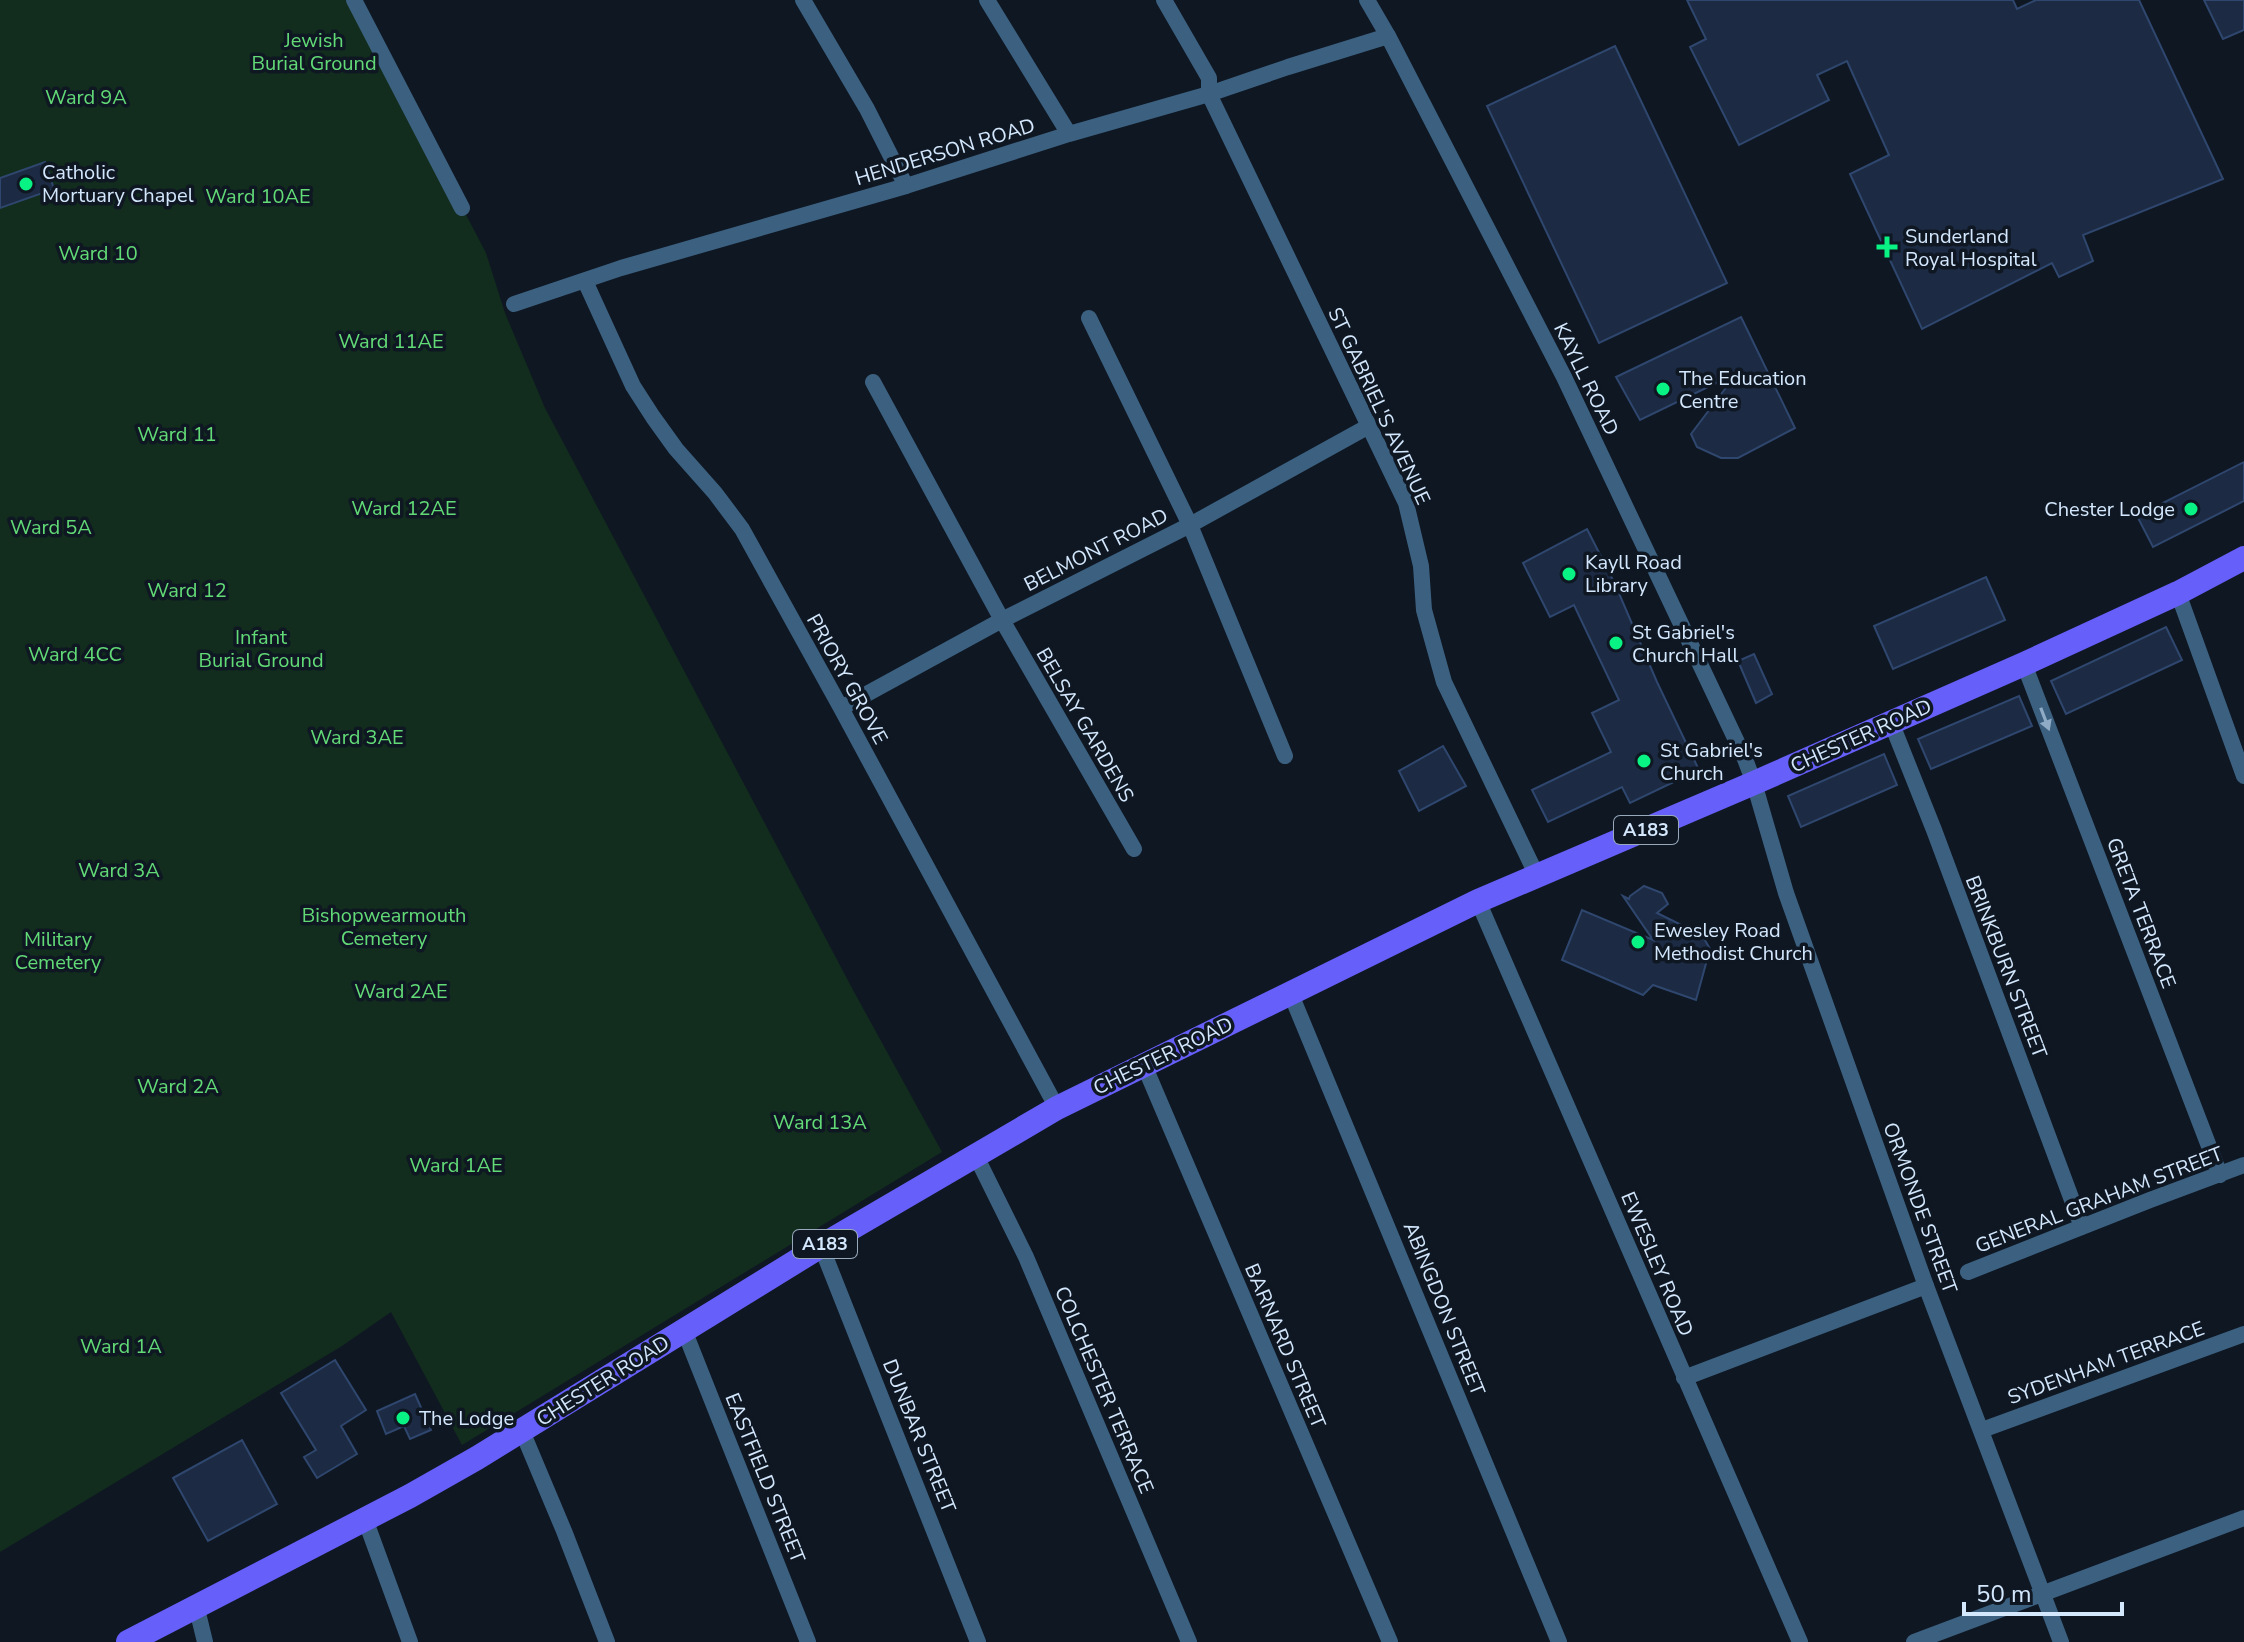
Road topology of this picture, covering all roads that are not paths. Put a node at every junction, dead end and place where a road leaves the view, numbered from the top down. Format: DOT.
graph roads {
  1 [pos="354,0"];
  2 [pos="803,0"];
  3 [pos="987,0"];
  4 [pos="1164,0"];
  5 [pos="1367,0"];
  6 [pos="1388,36"];
  7 [pos="1209,94"];
  8 [pos="1069,134"];
  9 [pos="906,186"];
  10 [pos="462,208"];
  11 [pos="585,281"];
  12 [pos="514,304"];
  13 [pos="1089,318"];
  14 [pos="873,382"];
  15 [pos="1369,426"];
  16 [pos="1190,525"];
  17 [pos="2244,558"];
  18 [pos="2178,593"];
  19 [pos="1002,620"];
  20 [pos="2024,664"];
  21 [pos="841,708"];
  22 [pos="1891,722"];
  23 [pos="1285,756"];
  24 [pos="2244,776"];
  25 [pos="1754,783"];
  26 [pos="1134,849"];
  27 [pos="1537,876"];
  28 [pos="1478,901"];
  29 [pos="1290,992"];
  30 [pos="1144,1065"];
  31 [pos="1057,1108"];
  32 [pos="976,1156"];
  33 [pos="2244,1165"];
  34 [pos="2220,1175"];
  35 [pos="2082,1227"];
  36 [pos="821,1246"];
  37 [pos="1968,1272"];
  38 [pos="1926,1286"];
  39 [pos="684,1330"];
  40 [pos="2244,1334"];
  41 [pos="1684,1378"];
  42 [pos="1982,1430"];
  43 [pos="522,1431"];
  44 [pos="2244,1518"];
  45 [pos="365,1519"];
  46 [pos="2043,1594"];
  47 [pos="196,1605"];
  48 [pos="128,1642"];
  49 [pos="205,1642"];
  50 [pos="410,1642"];
  51 [pos="607,1642"];
  52 [pos="808,1642"];
  53 [pos="978,1642"];
  54 [pos="1189,1642"];
  55 [pos="1390,1642"];
  56 [pos="1559,1642"];
  57 [pos="1800,1642"];
  58 [pos="1914,1642"];
  59 [pos="2061,1642"];
  1 -- 10 [label="street"];
  2 -- 9 [label="street"];
  3 -- 8 [label="street"];
  4 -- 7 [label="street, ST GABRIEL'S AVENUE"];
  5 -- 6 [label="street, KAYLL ROAD"];
  6 -- 7 [label="street, HENDERSON ROAD"];
  6 -- 25 [label="street, KAYLL ROAD"];
  7 -- 8 [label="street, HENDERSON ROAD"];
  7 -- 15 [label="street, ST GABRIEL'S AVENUE"];
  8 -- 9 [label="street, HENDERSON ROAD"];
  9 -- 11 [label="street, HENDERSON ROAD"];
  11 -- 12 [label="street, HENDERSON ROAD"];
  11 -- 21 [label="street, PRIORY GROVE"];
  13 -- 16 [label="street"];
  14 -- 19 [label="street, BELSAY GARDENS"];
  15 -- 16 [label="street, BELMONT ROAD"];
  15 -- 27 [label="street, ST GABRIEL'S AVENUE"];
  16 -- 19 [label="street, BELMONT ROAD"];
  16 -- 23 [label="street"];
  17 -- 18 [label="main road, CHESTER ROAD / A183"];
  18 -- 20 [label="main road, CHESTER ROAD / A183"];
  18 -- 24 [label="street"];
  19 -- 21 [label="street, BELMONT ROAD"];
  19 -- 26 [label="street, BELSAY GARDENS"];
  20 -- 22 [label="main road, CHESTER ROAD / A183"];
  20 -- 34 [label="street, GRETA TERRACE, one-way"];
  21 -- 31 [label="street, PRIORY GROVE"];
  22 -- 25 [label="main road, CHESTER ROAD / A183"];
  22 -- 35 [label="street, BRINKBURN STREET"];
  25 -- 27 [label="main road, CHESTER ROAD / A183"];
  25 -- 38 [label="street, ORMONDE STREET"];
  27 -- 28 [label="main road, CHESTER ROAD / A183"];
  28 -- 29 [label="main road, CHESTER ROAD / A183"];
  28 -- 41 [label="street, EWESLEY ROAD"];
  29 -- 30 [label="main road, CHESTER ROAD / A183"];
  29 -- 56 [label="street, ABINGDON STREET"];
  30 -- 31 [label="main road, CHESTER ROAD / A183"];
  30 -- 55 [label="street, BARNARD STREET"];
  31 -- 32 [label="main road, CHESTER ROAD / A183"];
  32 -- 36 [label="main road, CHESTER ROAD / A183"];
  32 -- 54 [label="street, COLCHESTER TERRACE"];
  33 -- 34 [label="street, GENERAL GRAHAM STREET"];
  34 -- 35 [label="street, GENERAL GRAHAM STREET"];
  35 -- 37 [label="street, GENERAL GRAHAM STREET"];
  36 -- 39 [label="main road, CHESTER ROAD / A183"];
  36 -- 53 [label="street, DUNBAR STREET"];
  38 -- 41 [label="street"];
  38 -- 42 [label="street, ORMONDE STREET"];
  39 -- 43 [label="main road, CHESTER ROAD / A183"];
  39 -- 52 [label="street, EASTFIELD STREET"];
  40 -- 42 [label="street, SYDENHAM TERRACE"];
  41 -- 57 [label="street, EWESLEY ROAD"];
  42 -- 46 [label="street, ORMONDE STREET"];
  43 -- 45 [label="main road, CHESTER ROAD / A183"];
  43 -- 51 [label="street"];
  44 -- 46 [label="street"];
  45 -- 47 [label="main road, CHESTER ROAD / A183"];
  45 -- 50 [label="street"];
  46 -- 58 [label="street"];
  46 -- 59 [label="street, ORMONDE STREET"];
  47 -- 48 [label="main road, CHESTER ROAD / A183"];
  47 -- 49 [label="street"];
}
